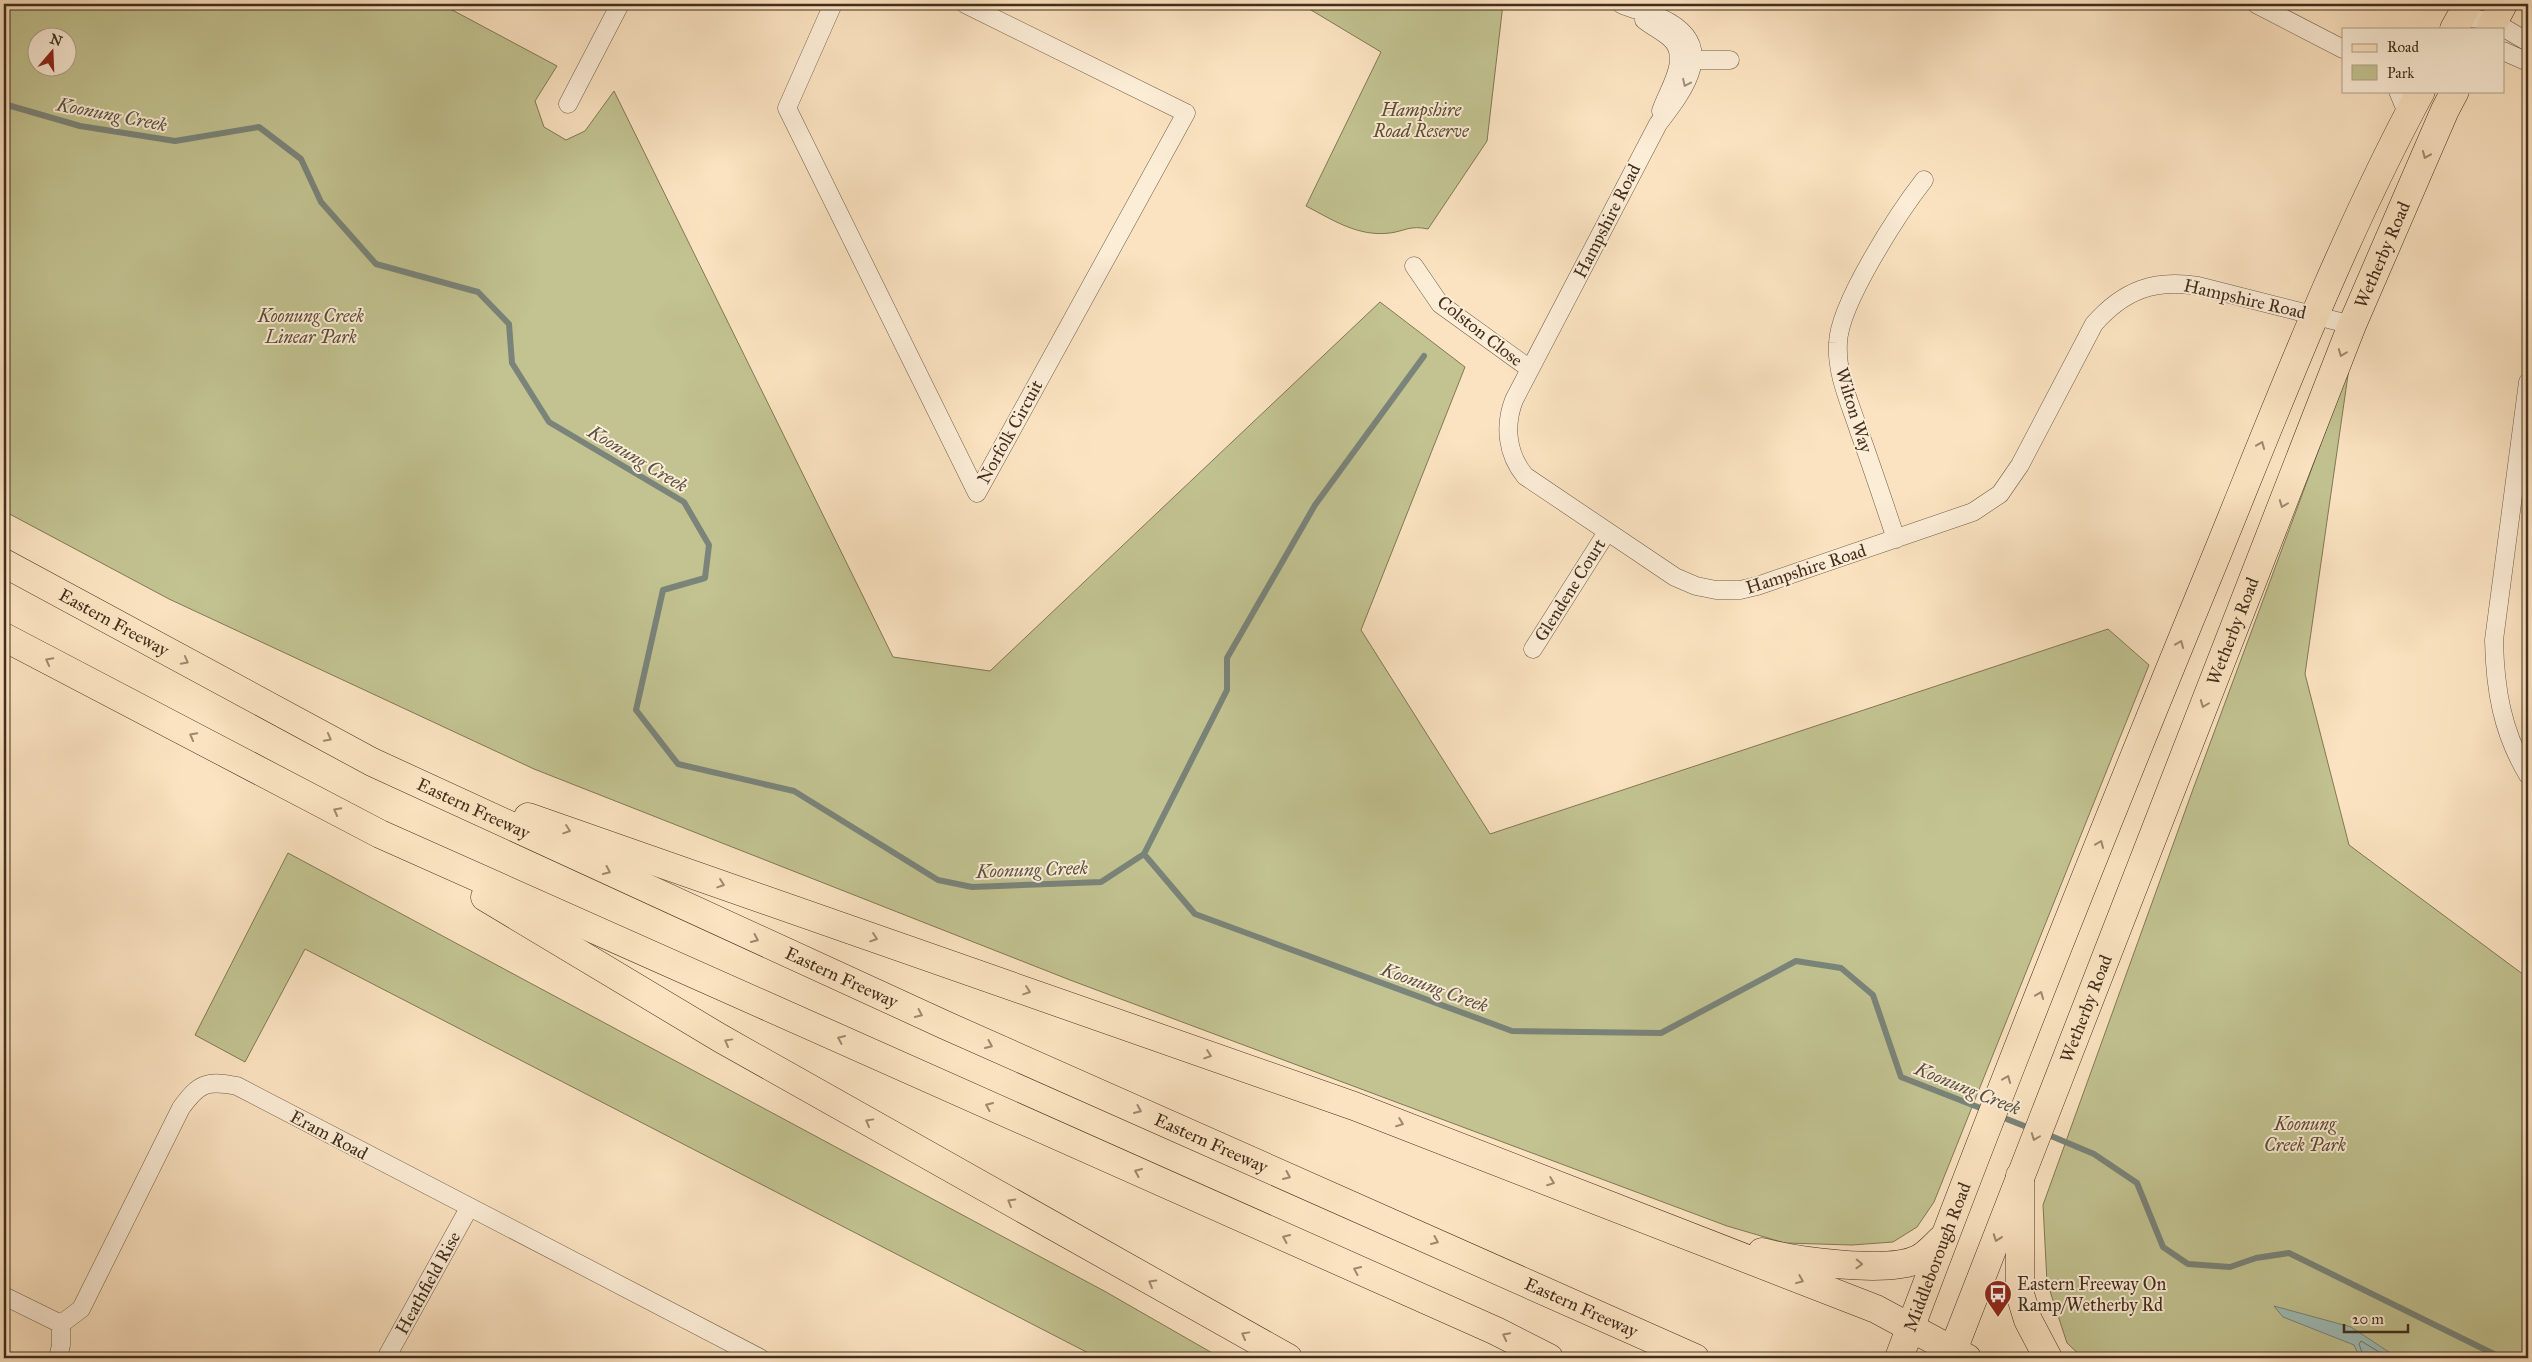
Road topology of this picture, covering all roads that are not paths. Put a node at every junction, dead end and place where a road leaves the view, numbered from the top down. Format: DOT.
graph roads {
  1 [pos="620,4"];
  2 [pos="833,4"];
  3 [pos="965,4"];
  4 [pos="2256,4"];
  5 [pos="1624,5"];
  6 [pos="2478,19"];
  7 [pos="2498,28"];
  8 [pos="2504,31"];
  9 [pos="2528,42"];
  10 [pos="2342,48"];
  11 [pos="2504,51"];
  12 [pos="1687,60"];
  13 [pos="1730,60"];
  14 [pos="2528,62"];
  15 [pos="2420,92"];
  16 [pos="2454,92"];
  17 [pos="2403,103"];
  18 [pos="568,104"];
  19 [pos="1924,180"];
  20 [pos="1414,266"];
  21 [pos="2315,315"];
  22 [pos="2352,325"];
  23 [pos="1530,369"];
  24 [pos="2528,382"];
  25 [pos="2526,415"];
  26 [pos="1607,532"];
  27 [pos="1896,539"];
  28 [pos="4,563"];
  29 [pos="4,637"];
  30 [pos="1533,649"];
  31 [pos="372,762"];
  32 [pos="2528,775"];
  33 [pos="380,834"];
  34 [pos="1976,1157"];
  35 [pos="2020,1176"];
  36 [pos="469,1208"];
  37 [pos="1657,1223"];
  38 [pos="1944,1237"];
  39 [pos="4,1296"];
  40 [pos="61,1324"];
  41 [pos="1910,1327"];
  42 [pos="1957,1355"];
  43 [pos="58,1358"];
  44 [pos="386,1358"];
  45 [pos="760,1358"];
  46 [pos="1288,1358"];
  47 [pos="1549,1358"];
  48 [pos="1695,1358"];
  49 [pos="1898,1358"];
  50 [pos="2048,1358"];
  1 -- 18 [label="street"];
  2 -- 3 [label="street, Norfolk Circuit"];
  4 -- 10 [label="street"];
  5 -- 12 [label="street"];
  6 -- 7 [label="street"];
  8 -- 9 [label="street"];
  11 -- 14 [label="street"];
  12 -- 13 [label="street"];
  12 -- 23 [label="street, Hampshire Road"];
  15 -- 17 [label="main road, Wetherby Road"];
  16 -- 22 [label="main road, Wetherby Road, one-way"];
  17 -- 21 [label="main road, Wetherby Road"];
  19 -- 27 [label="street, Wilton Way"];
  20 -- 23 [label="street, Colston Close"];
  21 -- 22 [label="street, Hampshire Road"];
  21 -- 27 [label="street, Hampshire Road"];
  34 -- 21 [label="main road, Wetherby Road, one-way"];
  22 -- 35 [label="main road, Wetherby Road, one-way"];
  23 -- 26 [label="street, Hampshire Road"];
  24 -- 25 [label="street"];
  25 -- 32 [label="street"];
  26 -- 27 [label="street, Hampshire Road"];
  26 -- 30 [label="street, Glendene Court"];
  28 -- 31 [label="main road, Eastern Freeway, one-way"];
  33 -- 29 [label="main road, one-way"];
  31 -- 37 [label="main road, one-way"];
  31 -- 48 [label="main road, Eastern Freeway, one-way"];
  46 -- 33 [label="main road, one-way"];
  47 -- 33 [label="main road, one-way"];
  34 -- 38 [label="main road, Middleborough Road"];
  35 -- 42 [label="main road, one-way"];
  35 -- 50 [label="main road"];
  36 -- 40 [label="street, Eram Road"];
  36 -- 44 [label="street, Heathfield Rise"];
  36 -- 45 [label="street, Eram Road"];
  37 -- 38 [label="main road, one-way"];
  37 -- 41 [label="main road, one-way"];
  38 -- 41 [label="main road, Middleborough Road"];
  39 -- 40 [label="street"];
  40 -- 43 [label="street"];
  41 -- 42 [label="main road"];
  41 -- 49 [label="main road, Middleborough Road"];
}
